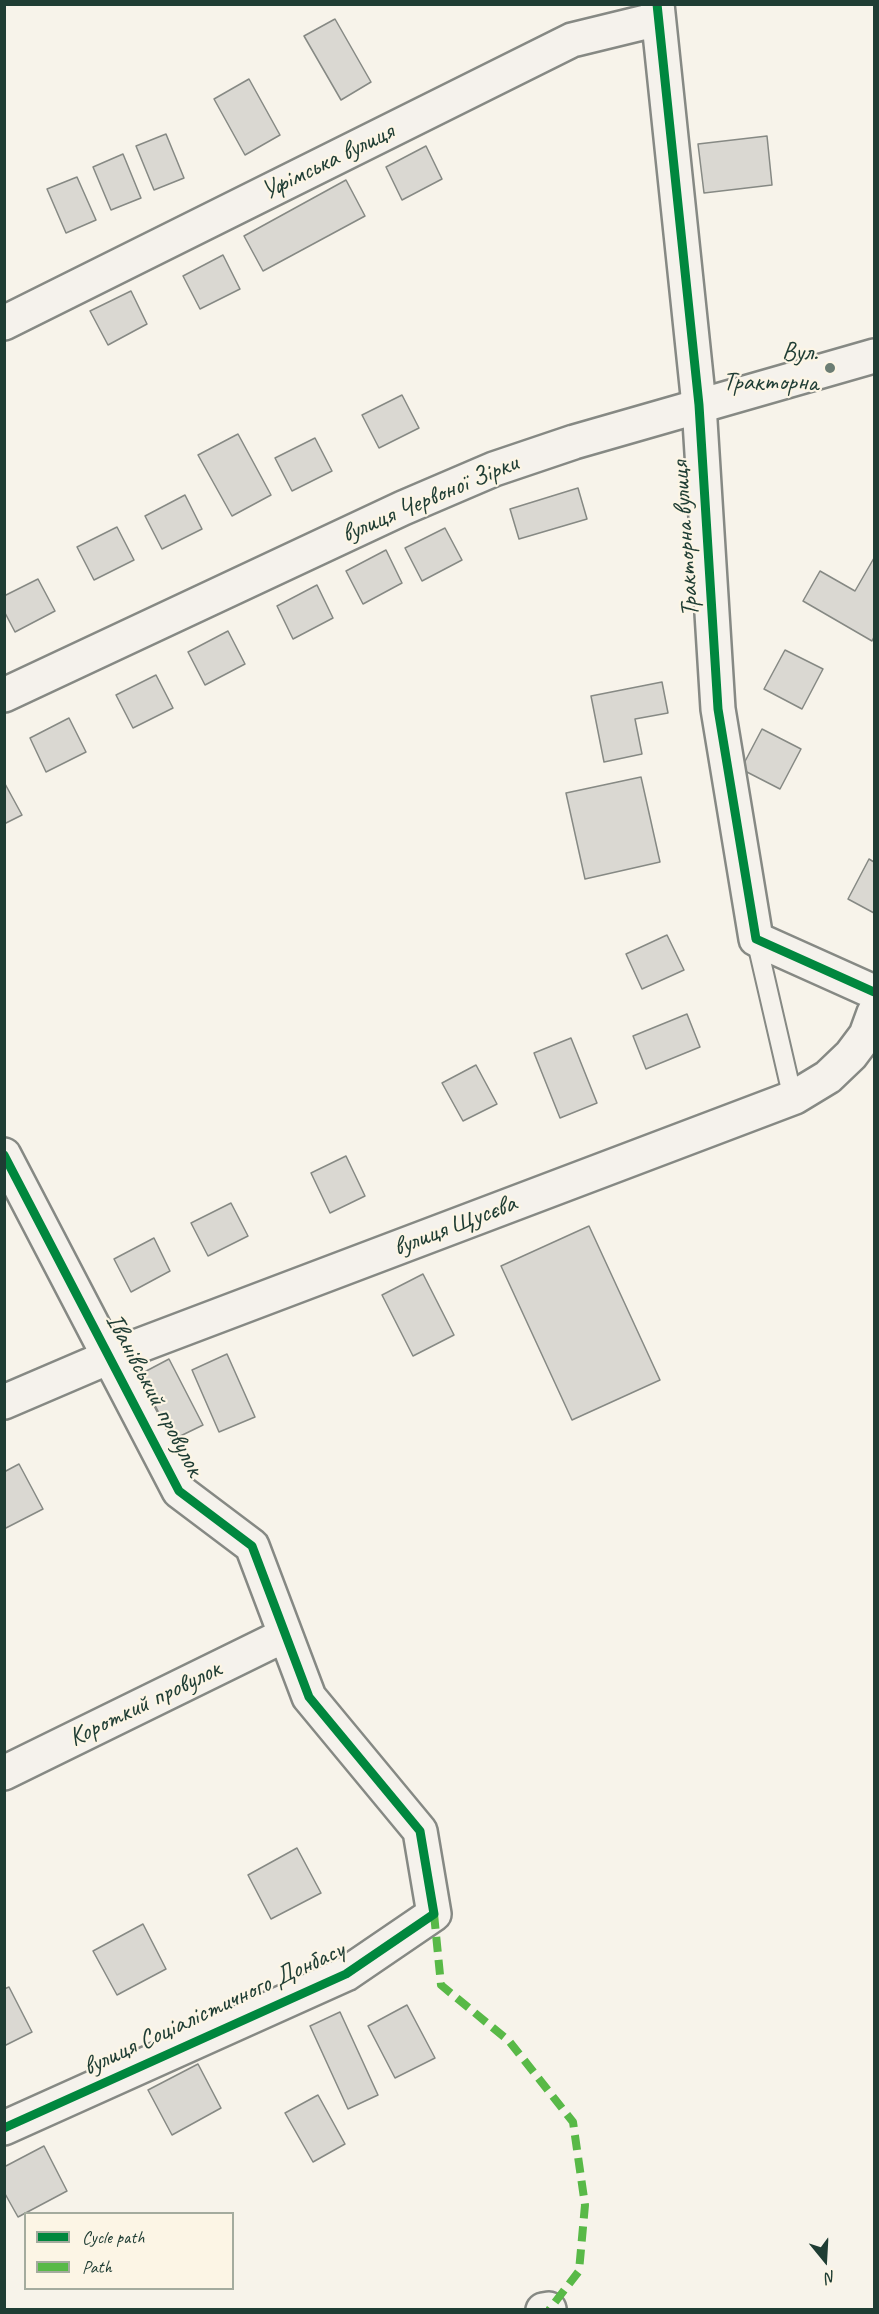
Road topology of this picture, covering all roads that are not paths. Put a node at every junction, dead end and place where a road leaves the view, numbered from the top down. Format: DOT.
graph roads {
  1 [pos="658,12"];
  2 [pos="4,323"];
  3 [pos="874,356"];
  4 [pos="699,405"];
  5 [pos="4,695"];
  6 [pos="756,939"];
  7 [pos="874,992"];
  8 [pos="874,1013"];
  9 [pos="794,1101"];
  10 [pos="4,1155"];
  11 [pos="109,1357"];
  12 [pos="4,1402"];
  13 [pos="285,1635"];
  14 [pos="4,1773"];
  15 [pos="434,1914"];
  16 [pos="4,2128"];
  17 [pos="549,2309"];
  18 [pos="543,2310"];
  1 -- 2 [label="street, Уфімська вулиця"];
  1 -- 4 [label="street, Тракторна вулиця"];
  3 -- 4 [label="street, вулиця Червоної Зірки"];
  4 -- 5 [label="street, вулиця Червоної Зірки"];
  4 -- 6 [label="street, Тракторна вулиця"];
  6 -- 7 [label="street"];
  6 -- 9 [label="lane"];
  8 -- 9 [label="street, вулиця Щусєва"];
  9 -- 11 [label="street, вулиця Щусєва"];
  10 -- 11 [label="street, Іванівський провулок"];
  11 -- 12 [label="street, вулиця Щусєва"];
  11 -- 13 [label="street, Іванівський провулок"];
  13 -- 14 [label="street, Короткий провулок"];
  13 -- 15 [label="street, Іванівський провулок"];
  15 -- 16 [label="street, вулиця Соціалістичного Донбасу"];
  17 -- 18 [label="street"];
}
